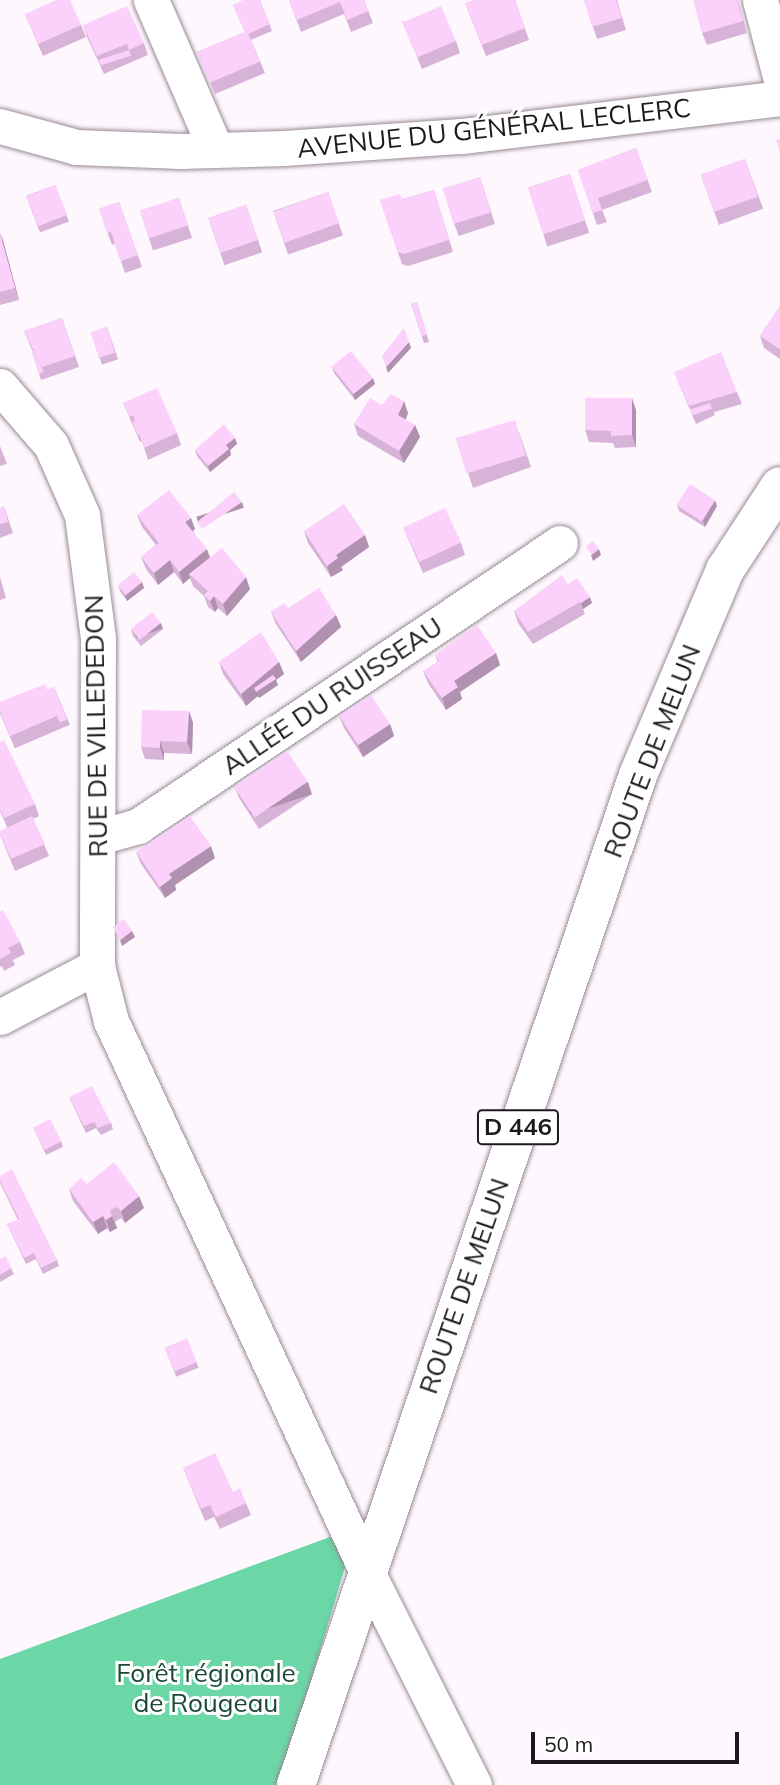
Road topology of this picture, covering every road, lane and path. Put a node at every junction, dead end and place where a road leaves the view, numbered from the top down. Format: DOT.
graph roads {
  1 [pos="151,0"];
  2 [pos="760,0"];
  3 [pos="780,76"];
  4 [pos="780,98"];
  5 [pos="0,125"];
  6 [pos="216,150"];
  7 [pos="0,386"];
  8 [pos="780,486"];
  9 [pos="560,543"];
  10 [pos="99,837"];
  11 [pos="97,967"];
  12 [pos="0,1017"];
  13 [pos="367,1572"];
  14 [pos="296,1785"];
  15 [pos="474,1785"];
  1 -- 6 [label="street"];
  2 -- 3 [label="street"];
  4 -- 6 [label="street, AVENUE DU GÉNÉRAL LECLERC"];
  5 -- 6 [label="street, AVENUE DU GÉNÉRAL LECLERC"];
  7 -- 10 [label="street, RUE DE VILLEDEDON"];
  8 -- 13 [label="main road, ROUTE DE MELUN / D 446"];
  9 -- 10 [label="street, ALLÉE DU RUISSEAU"];
  10 -- 11 [label="street, RUE DE VILLEDEDON"];
  11 -- 12 [label="street"];
  11 -- 13 [label="street, RUE DE VILLEDEDON"];
  13 -- 14 [label="main road, ROUTE DE MELUN / D 446"];
  13 -- 15 [label="street, RUE DE VILLEDEDON"];
}
